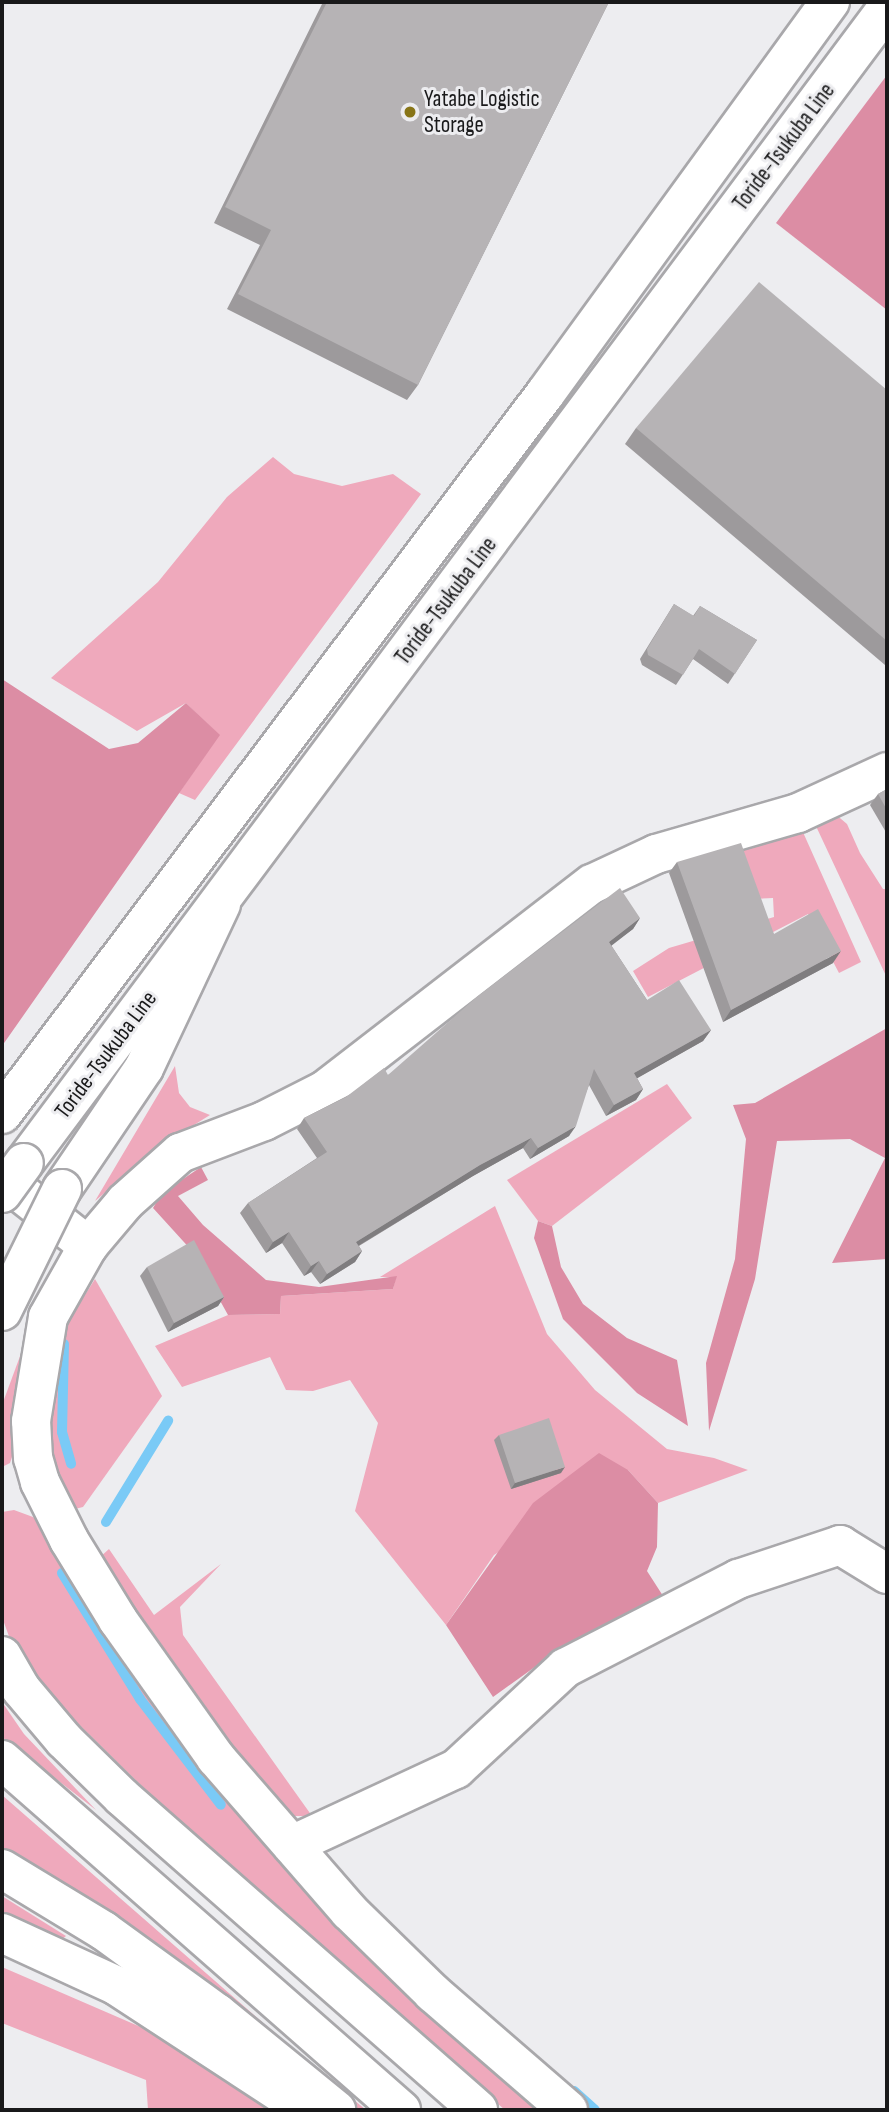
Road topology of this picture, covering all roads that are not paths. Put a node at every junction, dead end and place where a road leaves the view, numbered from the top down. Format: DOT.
graph roads {
  1 [pos="830,2"];
  2 [pos="887,8"];
  3 [pos="887,772"];
  4 [pos="221,904"];
  5 [pos="2,1114"];
  6 [pos="13,1170"];
  7 [pos="2,1193"];
  8 [pos="88,1246"];
  9 [pos="2,1311"];
  10 [pos="887,1574"];
  11 [pos="2,1656"];
  12 [pos="2,1760"];
  13 [pos="292,1845"];
  14 [pos="2,1869"];
  15 [pos="2,1933"];
  16 [pos="306,2110"];
  17 [pos="335,2110"];
  18 [pos="401,2110"];
  19 [pos="478,2110"];
  20 [pos="568,2110"];
  1 -- 5 [label="main road, Toride-Tsukuba Line"];
  2 -- 4 [label="main road, Toride-Tsukuba Line"];
  3 -- 8 [label="main road"];
  4 -- 6 [label="main road, Toride-Tsukuba Line"];
  4 -- 9 [label="main road, bridge"];
  6 -- 7 [label="main road, Toride-Tsukuba Line, bridge"];
  6 -- 8 [label="main road"];
  8 -- 13 [label="main road"];
  10 -- 13 [label="main road"];
  11 -- 19 [label="main road"];
  12 -- 18 [label="main road"];
  13 -- 20 [label="main road"];
  14 -- 17 [label="main road"];
  15 -- 16 [label="main road"];
}
